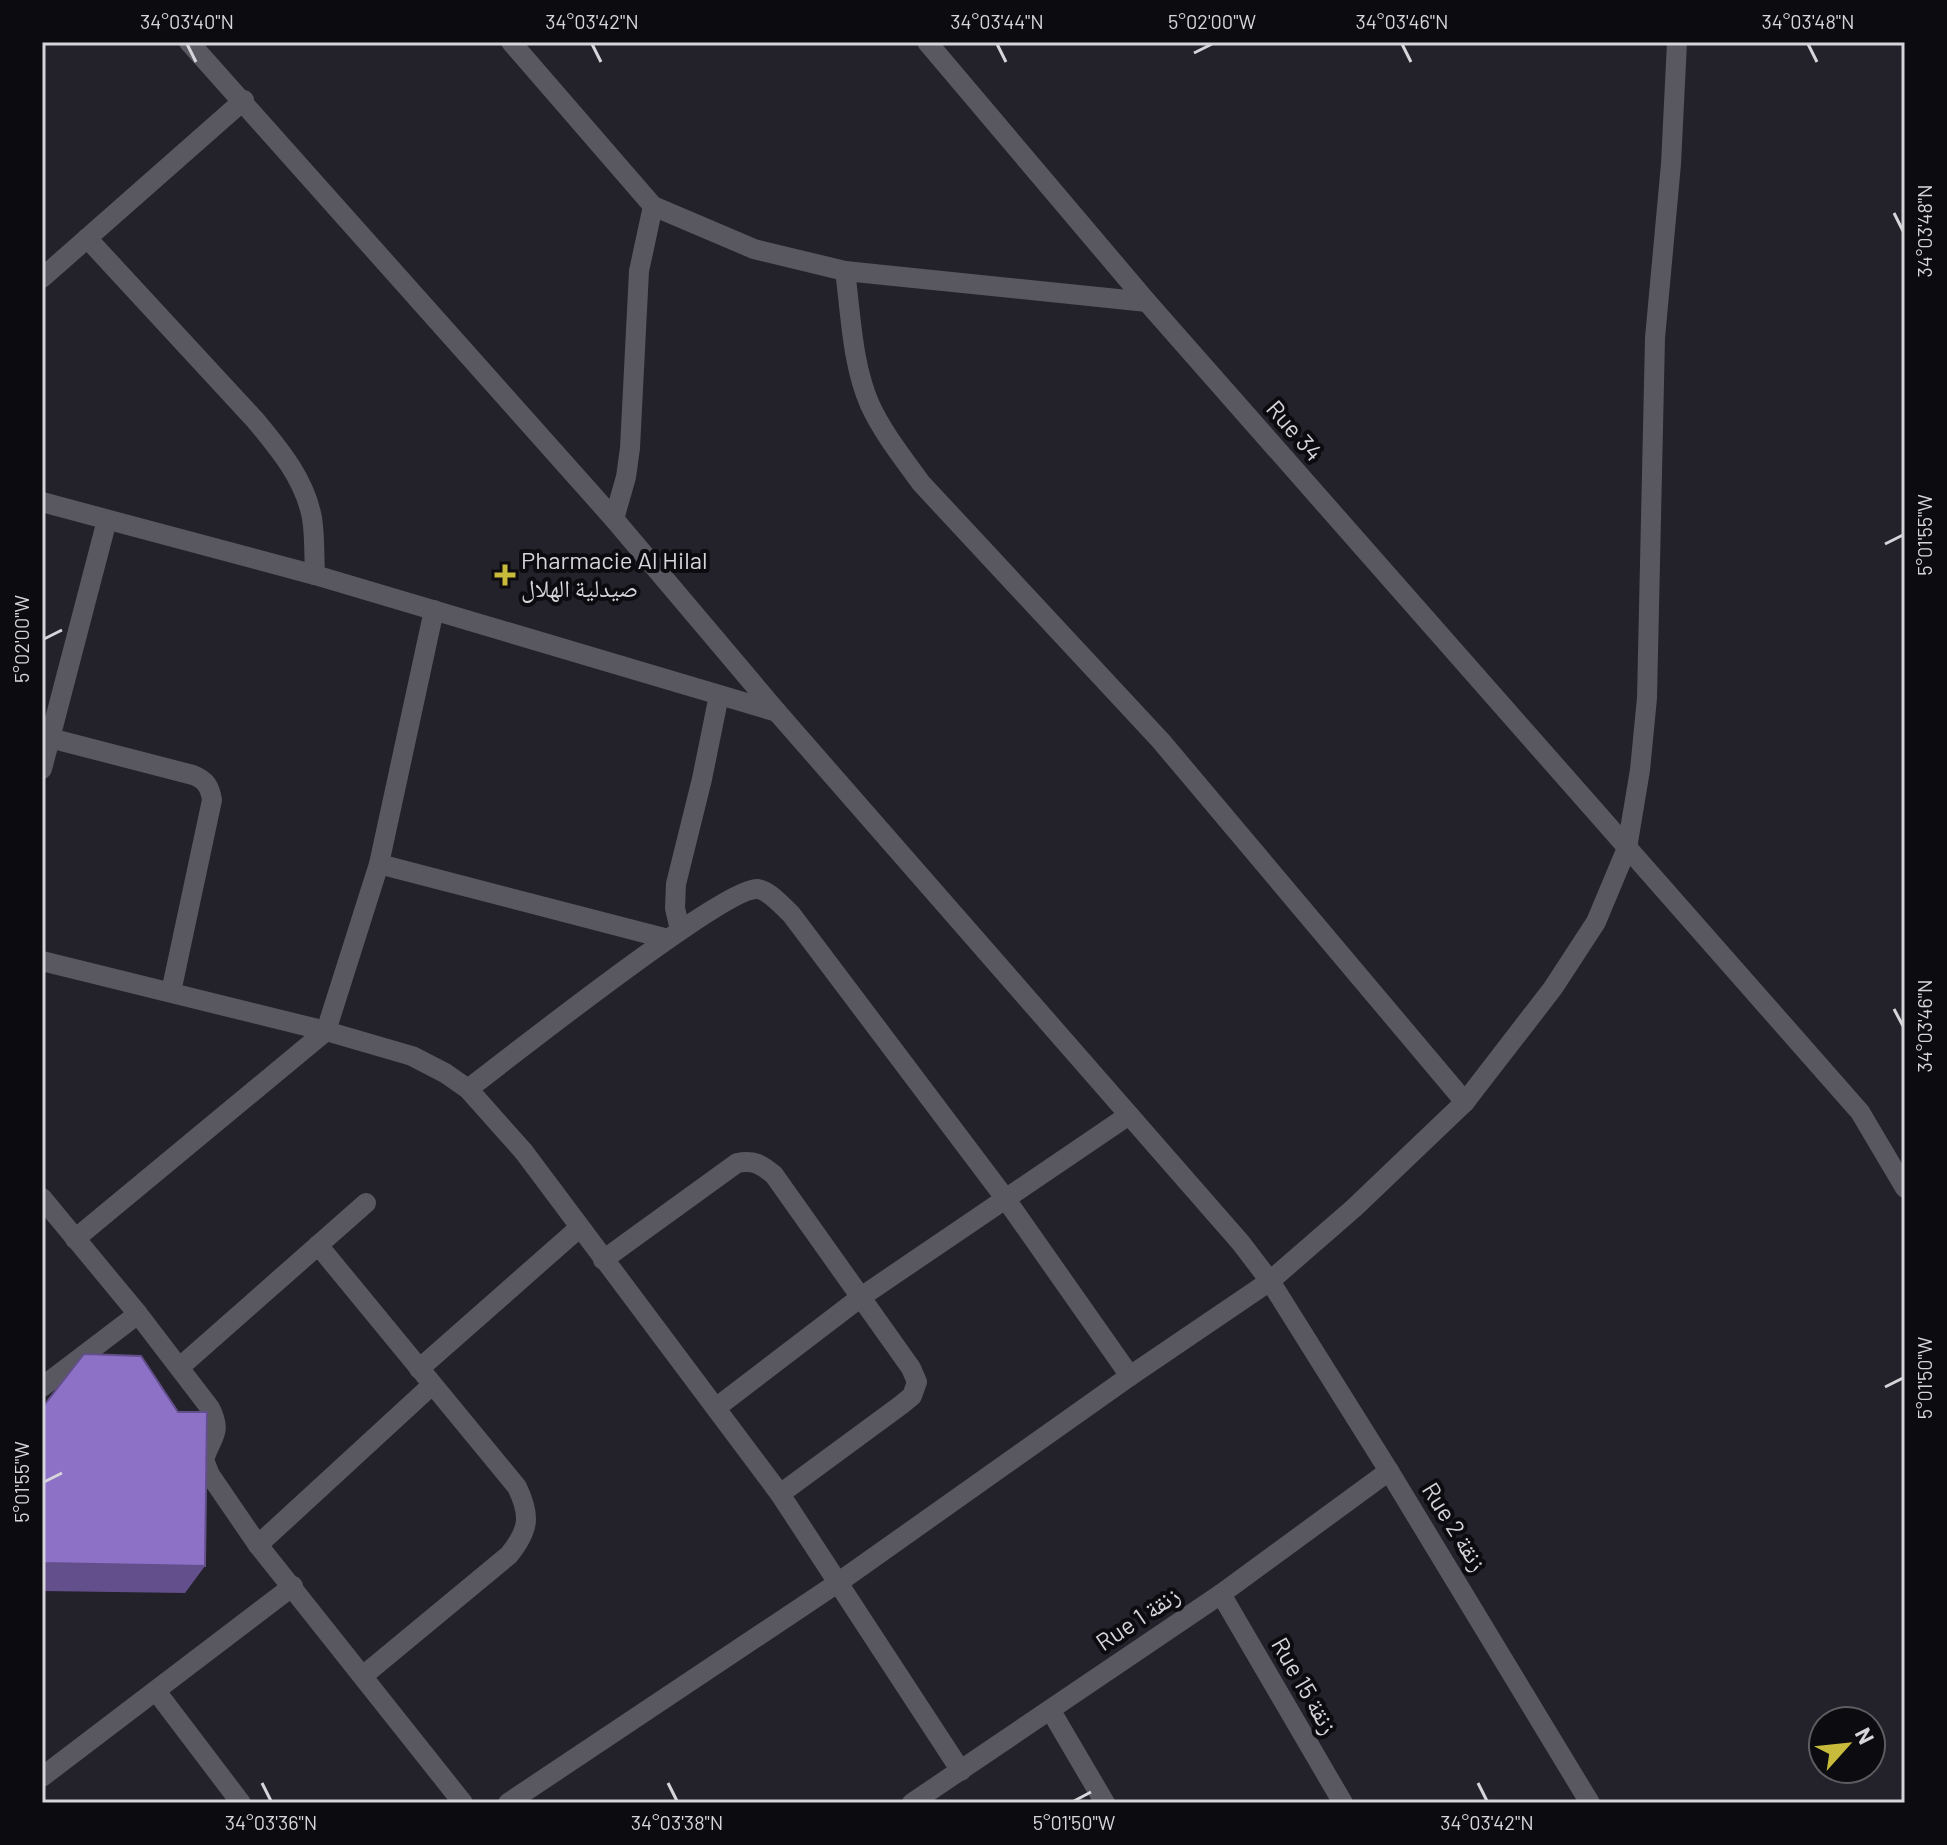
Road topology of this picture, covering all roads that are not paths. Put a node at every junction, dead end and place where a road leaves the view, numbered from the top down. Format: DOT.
graph roads {
  1 [pos="189,42"];
  2 [pos="511,42"];
  3 [pos="927,42"];
  4 [pos="1677,42"];
  5 [pos="244,100"];
  6 [pos="653,206"];
  7 [pos="87,238"];
  8 [pos="845,271"];
  9 [pos="42,278"];
  10 [pos="1147,302"];
  11 [pos="42,502"];
  12 [pos="614,519"];
  13 [pos="107,520"];
  14 [pos="315,575"];
  15 [pos="434,610"];
  16 [pos="719,695"];
  17 [pos="777,712"];
  18 [pos="46,737"];
  19 [pos="42,769"];
  20 [pos="1627,848"];
  21 [pos="379,864"];
  22 [pos="674,935"];
  23 [pos="42,961"];
  24 [pos="171,992"];
  25 [pos="326,1031"];
  26 [pos="468,1089"];
  27 [pos="1465,1102"];
  28 [pos="1129,1115"];
  29 [pos="1905,1188"];
  30 [pos="42,1198"];
  31 [pos="1005,1198"];
  32 [pos="366,1203"];
  33 [pos="579,1228"];
  34 [pos="75,1239"];
  35 [pos="318,1245"];
  36 [pos="603,1260"];
  37 [pos="1270,1281"];
  38 [pos="861,1297"];
  39 [pos="138,1314"];
  40 [pos="180,1367"];
  41 [pos="1130,1376"];
  42 [pos="425,1377"];
  43 [pos="42,1387"];
  44 [pos="717,1407"];
  45 [pos="1389,1471"];
  46 [pos="780,1494"];
  47 [pos="258,1545"];
  48 [pos="839,1582"];
  49 [pos="293,1586"];
  50 [pos="1221,1594"];
  51 [pos="364,1675"];
  52 [pos="156,1691"];
  53 [pos="1051,1711"];
  54 [pos="961,1771"];
  55 [pos="42,1777"];
  56 [pos="241,1803"];
  57 [pos="463,1803"];
  58 [pos="508,1803"];
  59 [pos="912,1803"];
  60 [pos="1105,1803"];
  61 [pos="1343,1803"];
  62 [pos="1590,1803"];
  1 -- 5 [label="street, Rue 2 زنقة"];
  2 -- 6 [label="street"];
  3 -- 10 [label="street, Rue 34"];
  4 -- 20 [label="street"];
  5 -- 7 [label="street"];
  5 -- 12 [label="street, Rue 2 زنقة"];
  6 -- 8 [label="street"];
  6 -- 12 [label="street"];
  7 -- 9 [label="street"];
  7 -- 14 [label="street"];
  8 -- 10 [label="street"];
  8 -- 27 [label="street"];
  10 -- 20 [label="street, Rue 34"];
  11 -- 13 [label="street"];
  12 -- 17 [label="street, Rue 2 زنقة"];
  13 -- 14 [label="street"];
  13 -- 18 [label="street"];
  14 -- 15 [label="street"];
  15 -- 16 [label="street"];
  15 -- 21 [label="street"];
  16 -- 17 [label="street"];
  16 -- 22 [label="street"];
  17 -- 28 [label="street, Rue 2 زنقة"];
  18 -- 19 [label="street"];
  18 -- 24 [label="street"];
  20 -- 27 [label="street"];
  20 -- 29 [label="street, Rue 34"];
  21 -- 22 [label="street"];
  21 -- 25 [label="street"];
  22 -- 26 [label="street"];
  22 -- 31 [label="street"];
  23 -- 24 [label="street"];
  24 -- 25 [label="street"];
  25 -- 26 [label="street"];
  25 -- 34 [label="street"];
  26 -- 33 [label="street"];
  27 -- 37 [label="street"];
  28 -- 31 [label="street"];
  28 -- 37 [label="street, Rue 2 زنقة"];
  30 -- 34 [label="street"];
  31 -- 38 [label="street"];
  31 -- 41 [label="street"];
  32 -- 35 [label="street"];
  33 -- 36 [label="street"];
  33 -- 42 [label="street"];
  34 -- 39 [label="street"];
  35 -- 40 [label="street"];
  35 -- 42 [label="street"];
  36 -- 38 [label="street"];
  36 -- 44 [label="street"];
  37 -- 41 [label="street"];
  37 -- 45 [label="street, Rue 2 زنقة"];
  38 -- 44 [label="street"];
  38 -- 46 [label="street"];
  39 -- 40 [label="street"];
  39 -- 43 [label="street"];
  40 -- 47 [label="street"];
  41 -- 48 [label="street"];
  42 -- 47 [label="street"];
  42 -- 51 [label="street"];
  44 -- 46 [label="street"];
  45 -- 50 [label="street, Rue 1 زنقة"];
  45 -- 62 [label="street, Rue 2 زنقة"];
  46 -- 48 [label="street"];
  47 -- 49 [label="street"];
  48 -- 54 [label="street"];
  48 -- 58 [label="street"];
  49 -- 51 [label="street"];
  49 -- 52 [label="street"];
  50 -- 53 [label="street, Rue 1 زنقة"];
  50 -- 61 [label="street, Rue 15 زنقة"];
  51 -- 57 [label="street"];
  52 -- 55 [label="street"];
  52 -- 56 [label="street"];
  53 -- 54 [label="street, Rue 1 زنقة"];
  53 -- 60 [label="street"];
  54 -- 59 [label="street, Rue 1 زنقة"];
}
